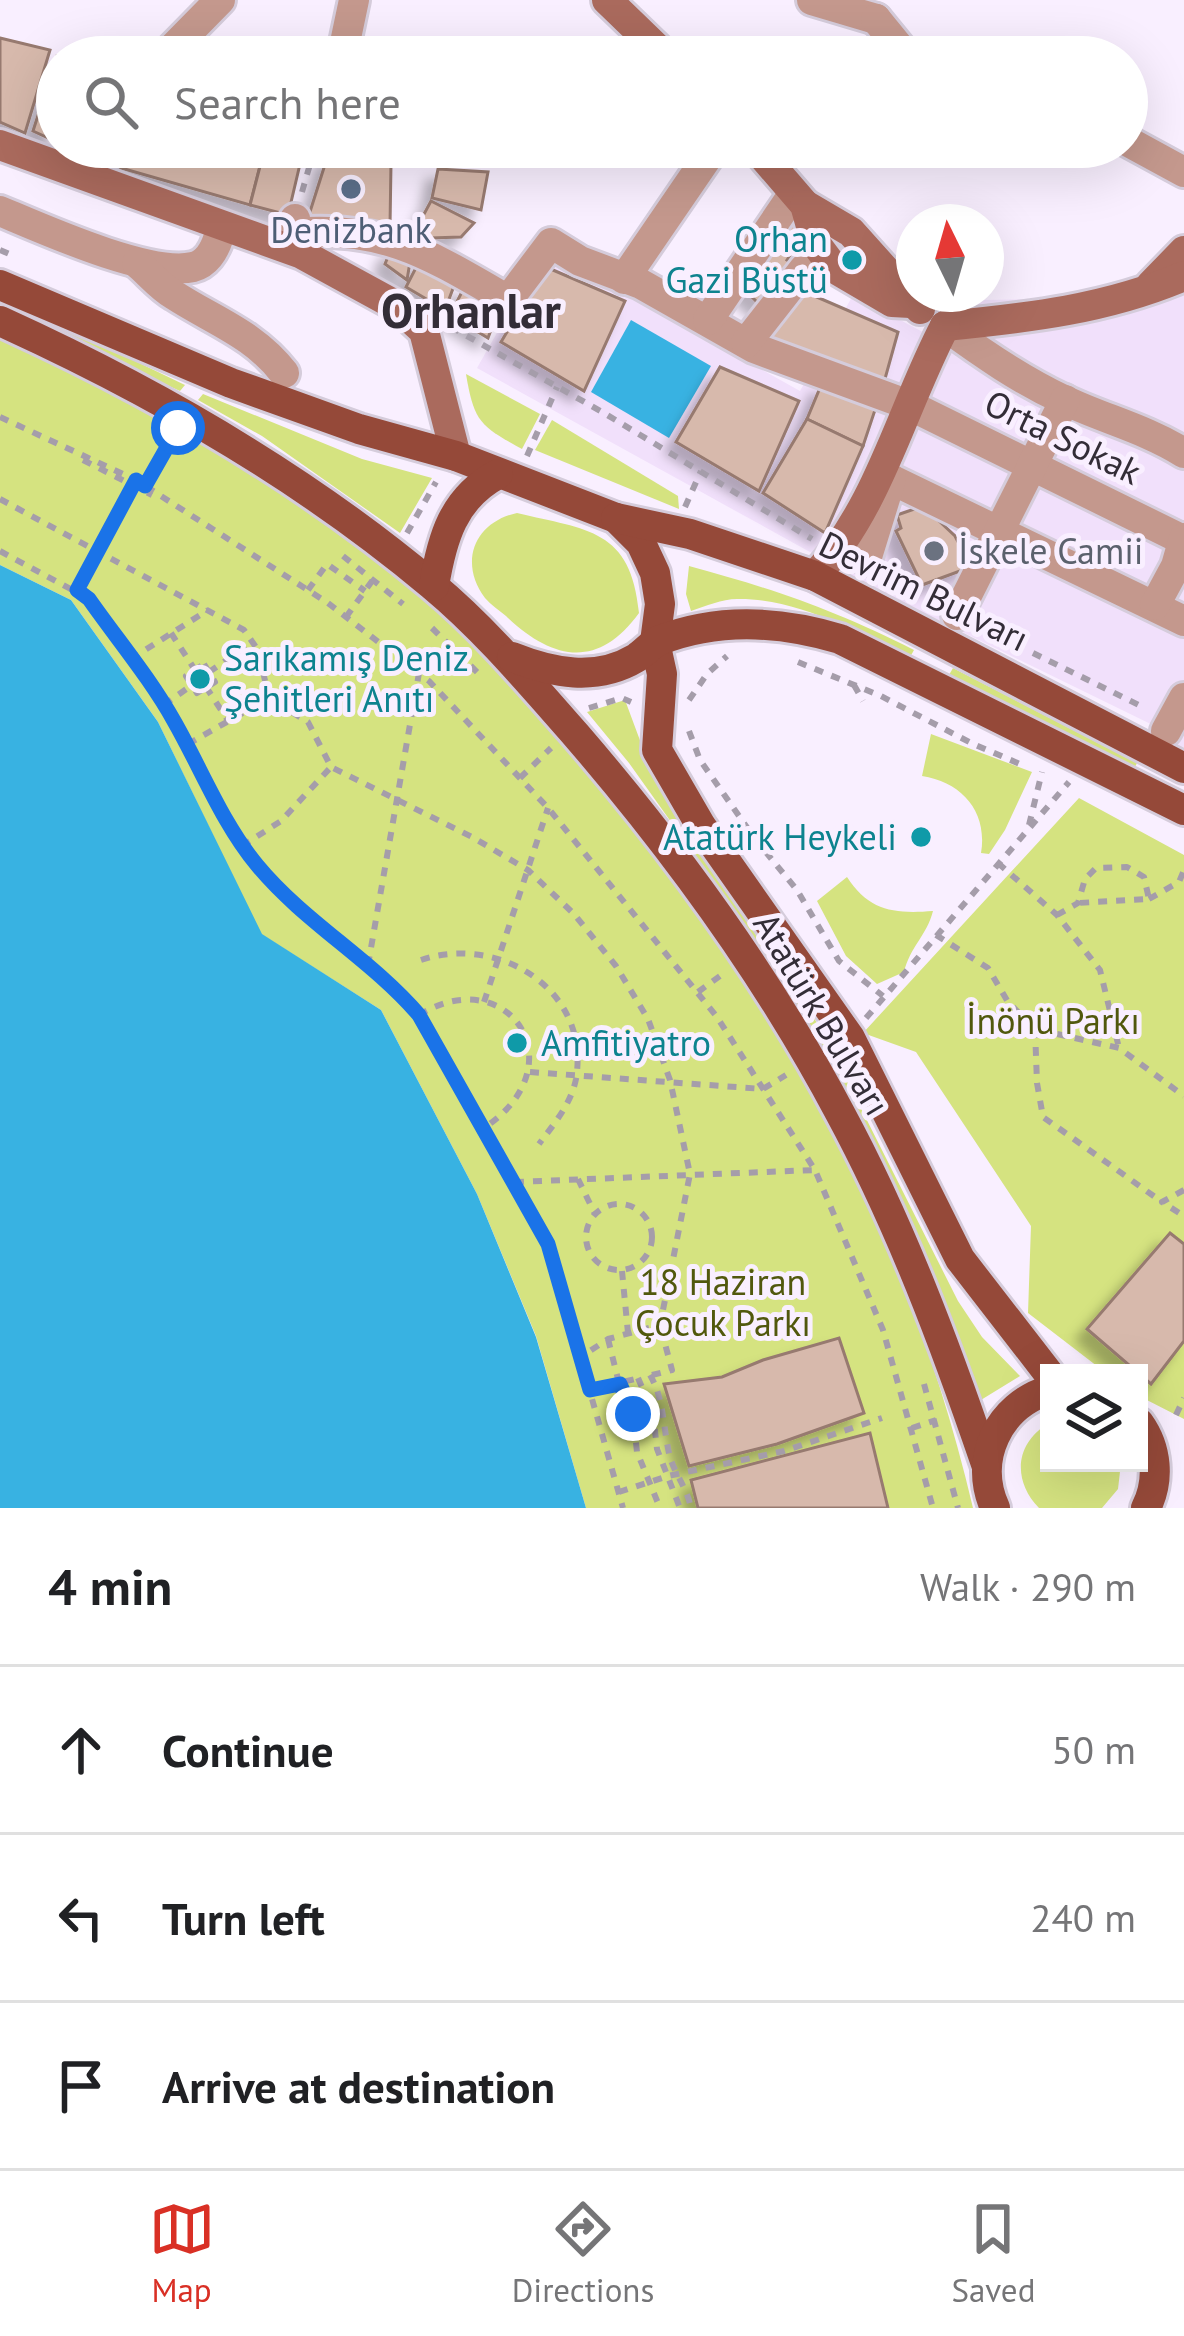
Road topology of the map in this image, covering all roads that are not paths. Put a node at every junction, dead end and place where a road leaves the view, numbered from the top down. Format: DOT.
graph roads {
  1 [pos="220,0"];
  2 [pos="354,0"];
  3 [pos="608,0"];
  4 [pos="812,0"];
  5 [pos="879,10"];
  6 [pos="185,36"];
  7 [pos="346,36"];
  8 [pos="645,36"];
  9 [pos="894,36"];
  10 [pos="0,145"];
  11 [pos="1148,152"];
  12 [pos="36,158"];
  13 [pos="64,168"];
  14 [pos="700,168"];
  15 [pos="770,168"];
  16 [pos="1184,172"];
  17 [pos="796,203"];
  18 [pos="0,211"];
  19 [pos="294,226"];
  20 [pos="218,239"];
  21 [pos="1184,251"];
  22 [pos="137,262"];
  23 [pos="804,269"];
  24 [pos="1184,276"];
  25 [pos="623,279"];
  26 [pos="0,285"];
  27 [pos="1142,294"];
  28 [pos="707,320"];
  29 [pos="0,321"];
  30 [pos="945,326"];
  31 [pos="746,343"];
  32 [pos="284,374"];
  33 [pos="1065,400"];
  34 [pos="909,405"];
  35 [pos="1171,428"];
  36 [pos="1184,452"];
  37 [pos="506,463"];
  38 [pos="449,465"];
  39 [pos="1034,465"];
  40 [pos="886,477"];
  41 [pos="616,518"];
  42 [pos="1002,532"];
  43 [pos="1183,539"];
  44 [pos="866,560"];
  45 [pos="809,562"];
  46 [pos="434,586"];
  47 [pos="1155,605"];
  48 [pos="957,615"];
  49 [pos="1184,621"];
  50 [pos="655,642"];
  51 [pos="506,655"];
  52 [pos="1184,698"];
  53 [pos="1166,731"];
  54 [pos="1184,768"];
  55 [pos="1184,810"];
  56 [pos="1041,1364"];
  57 [pos="1040,1393"];
  58 [pos="1148,1433"];
  59 [pos="1148,1441"];
  60 [pos="1184,1457"];
  61 [pos="986,1464"];
  62 [pos="995,1508"];
  63 [pos="1146,1508"];
  1 -- 6 [label="street"];
  2 -- 7 [label="street"];
  3 -- 8 [label="street"];
  4 -- 5 [label="street"];
  5 -- 9 [label="street"];
  10 -- 12 [label="street"];
  11 -- 16 [label="street"];
  13 -- 38 [label="street"];
  14 -- 25 [label="street"];
  15 -- 17 [label="street"];
  17 -- 28 [label="street"];
  17 -- 30 [label="street"];
  18 -- 22 [label="street"];
  19 -- 25 [label="street, Orta Sokak"];
  20 -- 22 [label="street"];
  21 -- 27 [label="street"];
  22 -- 32 [label="street"];
  23 -- 31 [label="street"];
  24 -- 27 [label="street"];
  25 -- 28 [label="street, Orta Sokak"];
  26 -- 38 [label="main road"];
  27 -- 30 [label="street"];
  28 -- 31 [label="street, Orta Sokak"];
  29 -- 46 [label="main road, Atatürk Bulvarı"];
  30 -- 33 [label="street"];
  30 -- 34 [label="street"];
  31 -- 34 [label="street, Orta Sokak"];
  33 -- 35 [label="street"];
  33 -- 39 [label="street"];
  34 -- 39 [label="street, Orta Sokak"];
  34 -- 40 [label="street"];
  35 -- 36 [label="street"];
  37 -- 38 [label="main road"];
  37 -- 41 [label="main road"];
  37 -- 46 [label="main road"];
  39 -- 42 [label="street"];
  39 -- 43 [label="street, Orta Sokak"];
  40 -- 42 [label="street"];
  40 -- 44 [label="street"];
  40 -- 45 [label="street"];
  41 -- 45 [label="main road, Devrim Bulvarı"];
  41 -- 50 [label="main road, Atatürk Bulvarı"];
  42 -- 47 [label="street"];
  42 -- 48 [label="street"];
  43 -- 47 [label="street, Orta Sokak"];
  45 -- 54 [label="main road, Devrim Bulvarı"];
  46 -- 51 [label="main road, Atatürk Bulvarı"];
  47 -- 49 [label="street"];
  50 -- 51 [label="main road, Atatürk Bulvarı"];
  50 -- 55 [label="main road"];
  50 -- 56 [label="main road, Atatürk Bulvarı"];
  51 -- 61 [label="main road, Atatürk Bulvarı"];
  52 -- 53 [label="street"];
  57 -- 61 [label="main road"];
  58 -- 60 [label="main road"];
  59 -- 63 [label="main road"];
  61 -- 62 [label="main road, Atatürk Bulvarı"];
}
